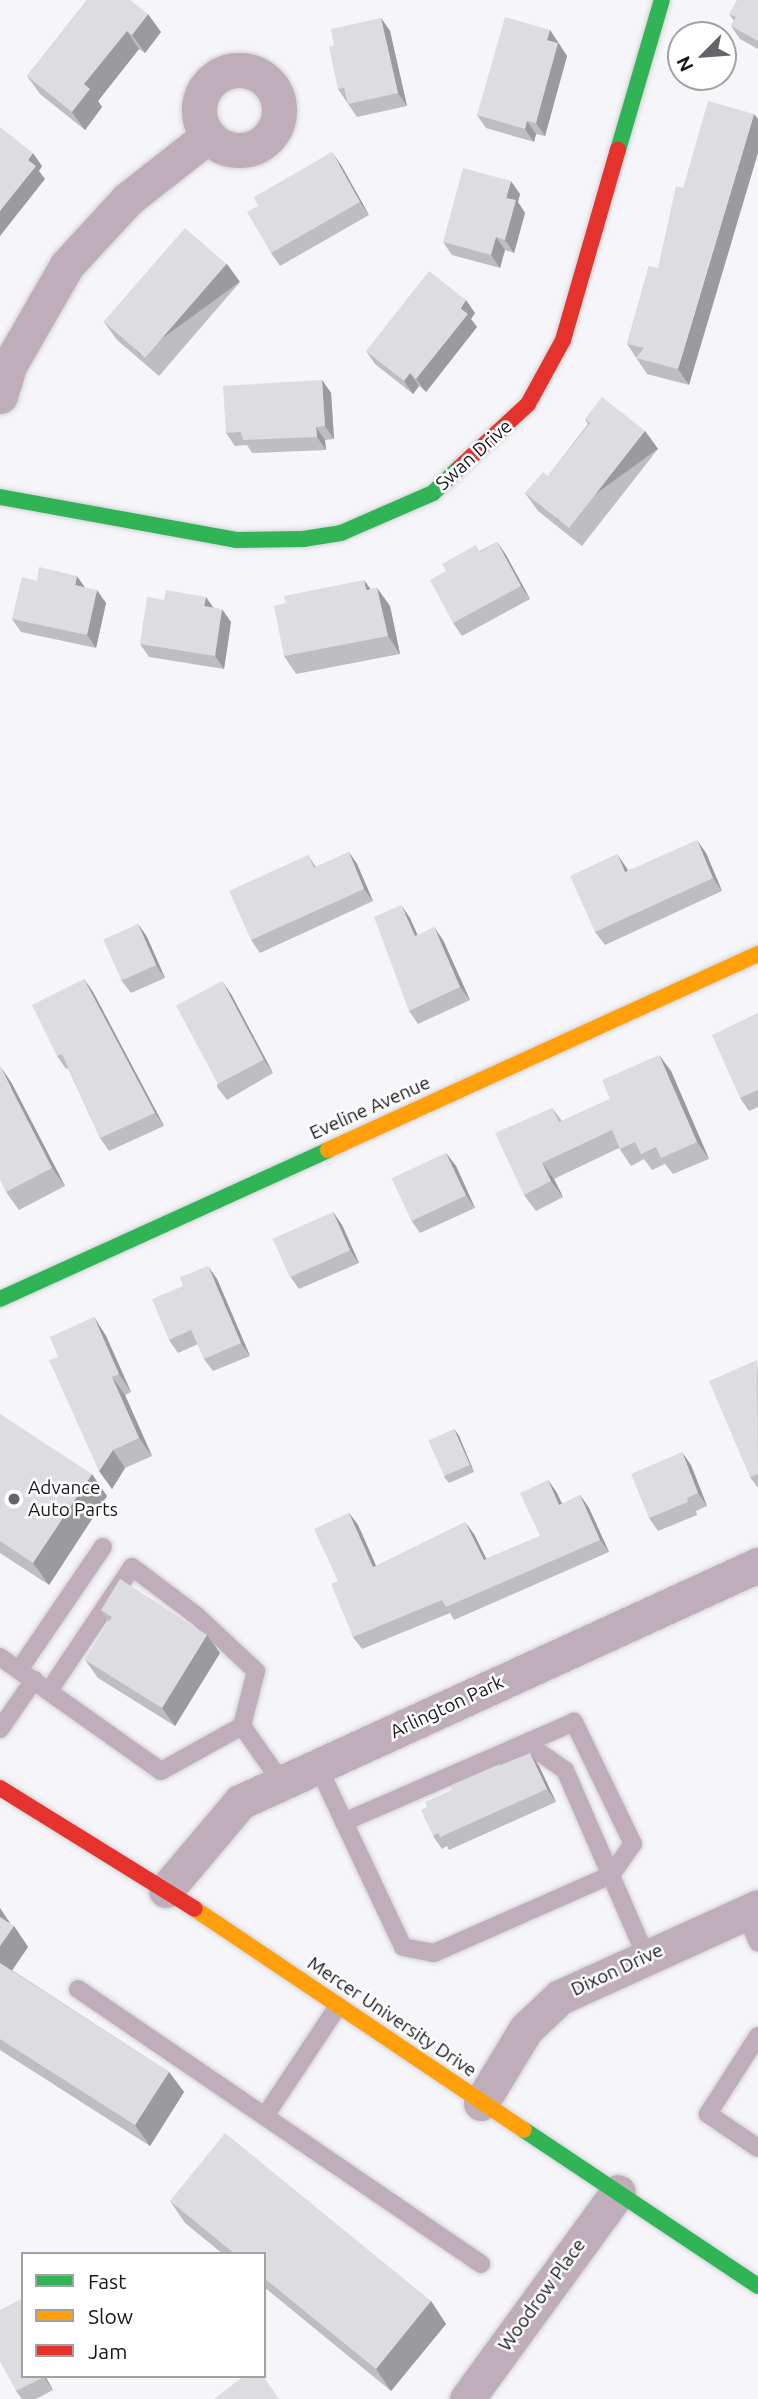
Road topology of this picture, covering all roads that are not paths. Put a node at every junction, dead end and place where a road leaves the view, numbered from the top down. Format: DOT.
graph roads {
  1 [pos="662,0"];
  2 [pos="208,136"];
  3 [pos="0,396"];
  4 [pos="0,497"];
  5 [pos="758,954"];
  6 [pos="0,1299"];
  7 [pos="103,1547"];
  8 [pos="758,1565"];
  9 [pos="0,1657"];
  10 [pos="26,1675"];
  11 [pos="49,1691"];
  12 [pos="242,1726"];
  13 [pos="0,1729"];
  14 [pos="318,1766"];
  15 [pos="440,1778"];
  16 [pos="282,1783"];
  17 [pos="0,1788"];
  18 [pos="344,1822"];
  19 [pos="611,1875"];
  20 [pos="166,1890"];
  21 [pos="754,1920"];
  22 [pos="646,1956"];
  23 [pos="78,1989"];
  24 [pos="338,2006"];
  25 [pos="758,2036"];
  26 [pos="481,2103"];
  27 [pos="265,2116"];
  28 [pos="758,2148"];
  29 [pos="618,2192"];
  30 [pos="481,2264"];
  31 [pos="758,2286"];
  32 [pos="467,2399"];
  1 -- 4 [label="street, Swan Drive"];
  2 -- 3 [label="street"];
  5 -- 6 [label="street, Eveline Avenue"];
  7 -- 10 [label="lane"];
  8 -- 14 [label="street, Arlington Park"];
  9 -- 10 [label="lane"];
  10 -- 11 [label="lane"];
  10 -- 13 [label="lane"];
  11 -- 12 [label="lane"];
  11 -- 12 [label="lane"];
  12 -- 16 [label="lane"];
  14 -- 16 [label="street, Arlington Park"];
  14 -- 18 [label="lane"];
  15 -- 18 [label="lane"];
  15 -- 19 [label="lane"];
  15 -- 19 [label="lane"];
  16 -- 20 [label="street, Arlington Park"];
  17 -- 20 [label="street, Mercer University Drive"];
  18 -- 19 [label="lane"];
  19 -- 22 [label="lane"];
  20 -- 24 [label="street, Mercer University Drive"];
  21 -- 22 [label="street, Dixon Drive"];
  22 -- 26 [label="street, Dixon Drive"];
  23 -- 27 [label="lane"];
  24 -- 26 [label="street, Mercer University Drive"];
  24 -- 27 [label="lane"];
  25 -- 28 [label="lane"];
  26 -- 29 [label="street, Mercer University Drive"];
  27 -- 30 [label="lane"];
  29 -- 31 [label="street, Mercer University Drive"];
  29 -- 32 [label="street, Woodrow Place"];
}
